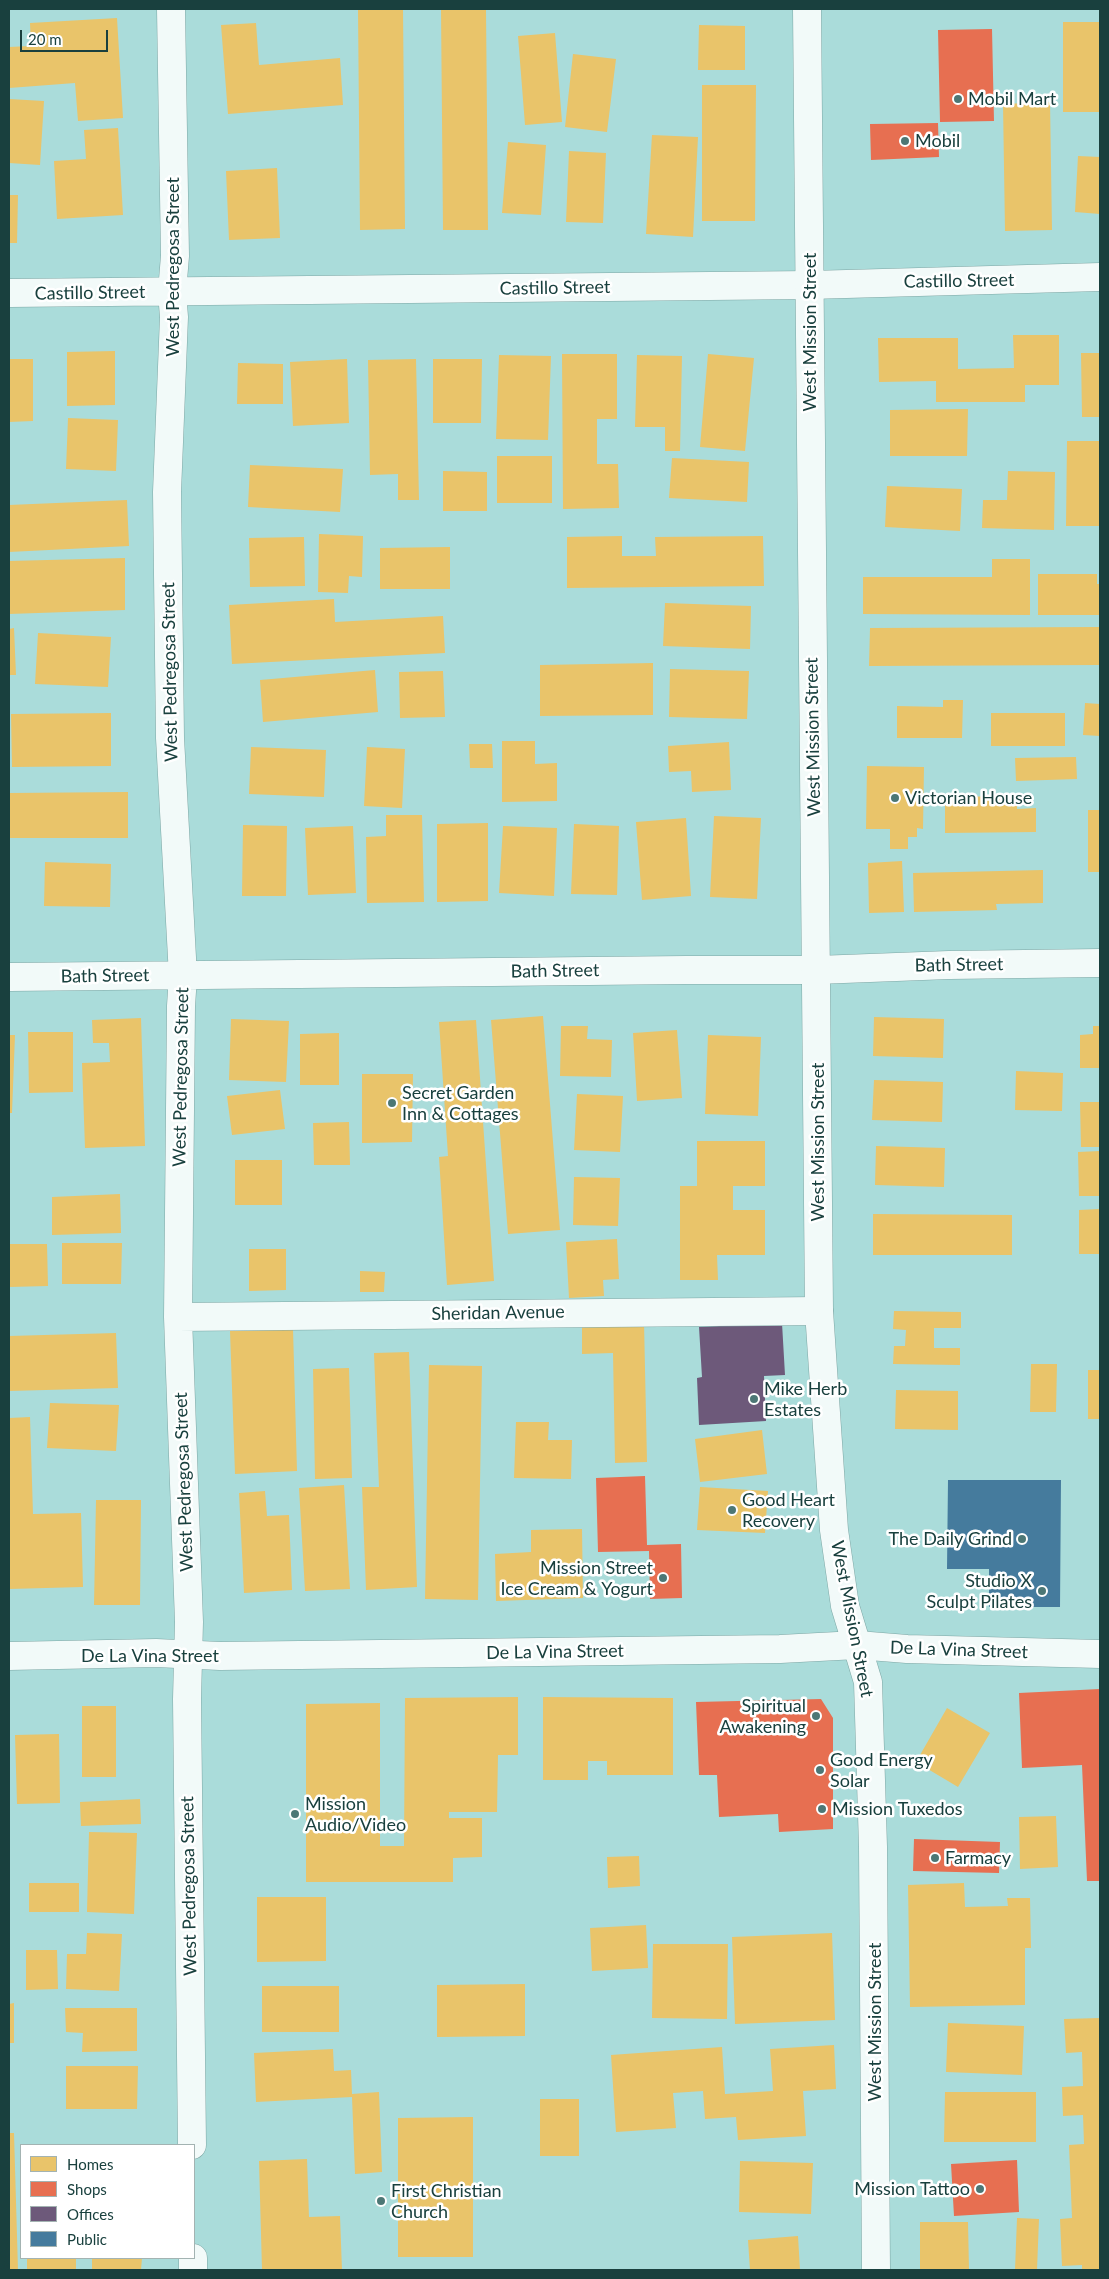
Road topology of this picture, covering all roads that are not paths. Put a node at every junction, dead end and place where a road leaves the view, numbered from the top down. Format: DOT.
graph roads {
  1 [pos="171,9"];
  2 [pos="807,9"];
  3 [pos="1100,277"];
  4 [pos="810,284"];
  5 [pos="172,292"];
  6 [pos="9,293"];
  7 [pos="1100,963"];
  8 [pos="817,970"];
  9 [pos="183,976"];
  10 [pos="9,977"];
  11 [pos="819,1311"];
  12 [pos="178,1317"];
  13 [pos="857,1645"];
  14 [pos="1100,1654"];
  15 [pos="9,1656"];
  16 [pos="188,1656"];
  17 [pos="192,2144"];
  18 [pos="876,2270"];
  1 -- 5 [label="street, West Pedregosa Street"];
  2 -- 4 [label="street, West Mission Street"];
  3 -- 4 [label="street, Castillo Street"];
  4 -- 5 [label="street, Castillo Street"];
  4 -- 8 [label="street, West Mission Street"];
  5 -- 6 [label="street, Castillo Street"];
  5 -- 9 [label="street, West Pedregosa Street"];
  7 -- 8 [label="street, Bath Street"];
  8 -- 9 [label="street, Bath Street"];
  8 -- 11 [label="street, West Mission Street"];
  9 -- 10 [label="street, Bath Street"];
  9 -- 12 [label="street, West Pedregosa Street"];
  11 -- 12 [label="street, Sheridan Avenue"];
  11 -- 13 [label="street, West Mission Street"];
  12 -- 16 [label="street, West Pedregosa Street"];
  13 -- 14 [label="street, De La Vina Street"];
  13 -- 16 [label="street, De La Vina Street"];
  13 -- 18 [label="street, West Mission Street"];
  15 -- 16 [label="street, De La Vina Street"];
  16 -- 17 [label="street, West Pedregosa Street"];
}
